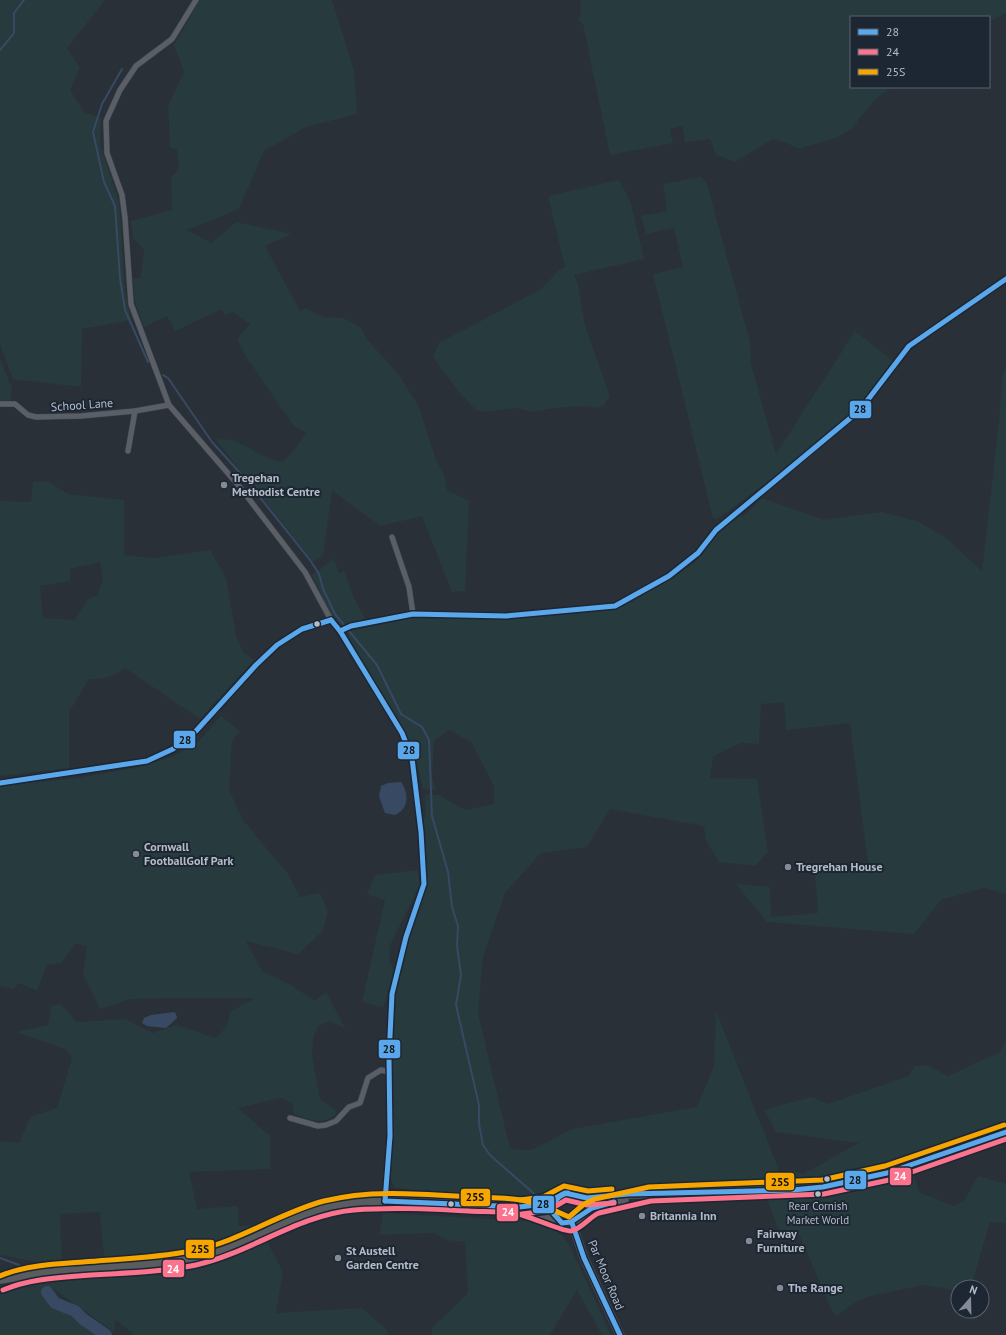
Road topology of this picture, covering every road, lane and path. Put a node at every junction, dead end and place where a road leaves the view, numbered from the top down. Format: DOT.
graph roads {
  1 [pos="196,0"];
  2 [pos="1006,279"];
  3 [pos="0,404"];
  4 [pos="168,405"];
  5 [pos="135,411"];
  6 [pos="128,451"];
  7 [pos="392,537"];
  8 [pos="413,614"];
  9 [pos="331,620"];
  10 [pos="343,630"];
  11 [pos="0,783"];
  12 [pos="389,1072"];
  13 [pos="290,1118"];
  14 [pos="1006,1132"];
  15 [pos="650,1194"];
  16 [pos="576,1195"];
  17 [pos="556,1198"];
  18 [pos="385,1201"];
  19 [pos="519,1207"];
  20 [pos="581,1216"];
  21 [pos="556,1218"];
  22 [pos="572,1223"];
  23 [pos="18,1276"];
  24 [pos="0,1279"];
  25 [pos="0,1284"];
  26 [pos="620,1335"];
  1 -- 4 [label="street"];
  2 -- 8 [label="street"];
  3 -- 5 [label="street, School Lane"];
  4 -- 5 [label="street, School Lane"];
  4 -- 9 [label="street"];
  5 -- 6 [label="street"];
  7 -- 8 [label="street"];
  8 -- 10 [label="street"];
  9 -- 10 [label="street"];
  9 -- 11 [label="street"];
  10 -- 12 [label="street"];
  12 -- 13 [label="street"];
  12 -- 18 [label="street"];
  14 -- 15 [label="highway"];
  15 -- 16 [label="highway"];
  15 -- 20 [label="highway"];
  16 -- 17 [label="highway"];
  16 -- 20 [label="highway"];
  17 -- 19 [label="highway"];
  17 -- 21 [label="highway"];
  18 -- 19 [label="highway"];
  18 -- 23 [label="highway"];
  19 -- 21 [label="highway"];
  20 -- 22 [label="highway"];
  21 -- 22 [label="highway"];
  22 -- 26 [label="main road, Par Moor Road"];
  23 -- 24 [label="highway"];
  23 -- 25 [label="highway"];
}
